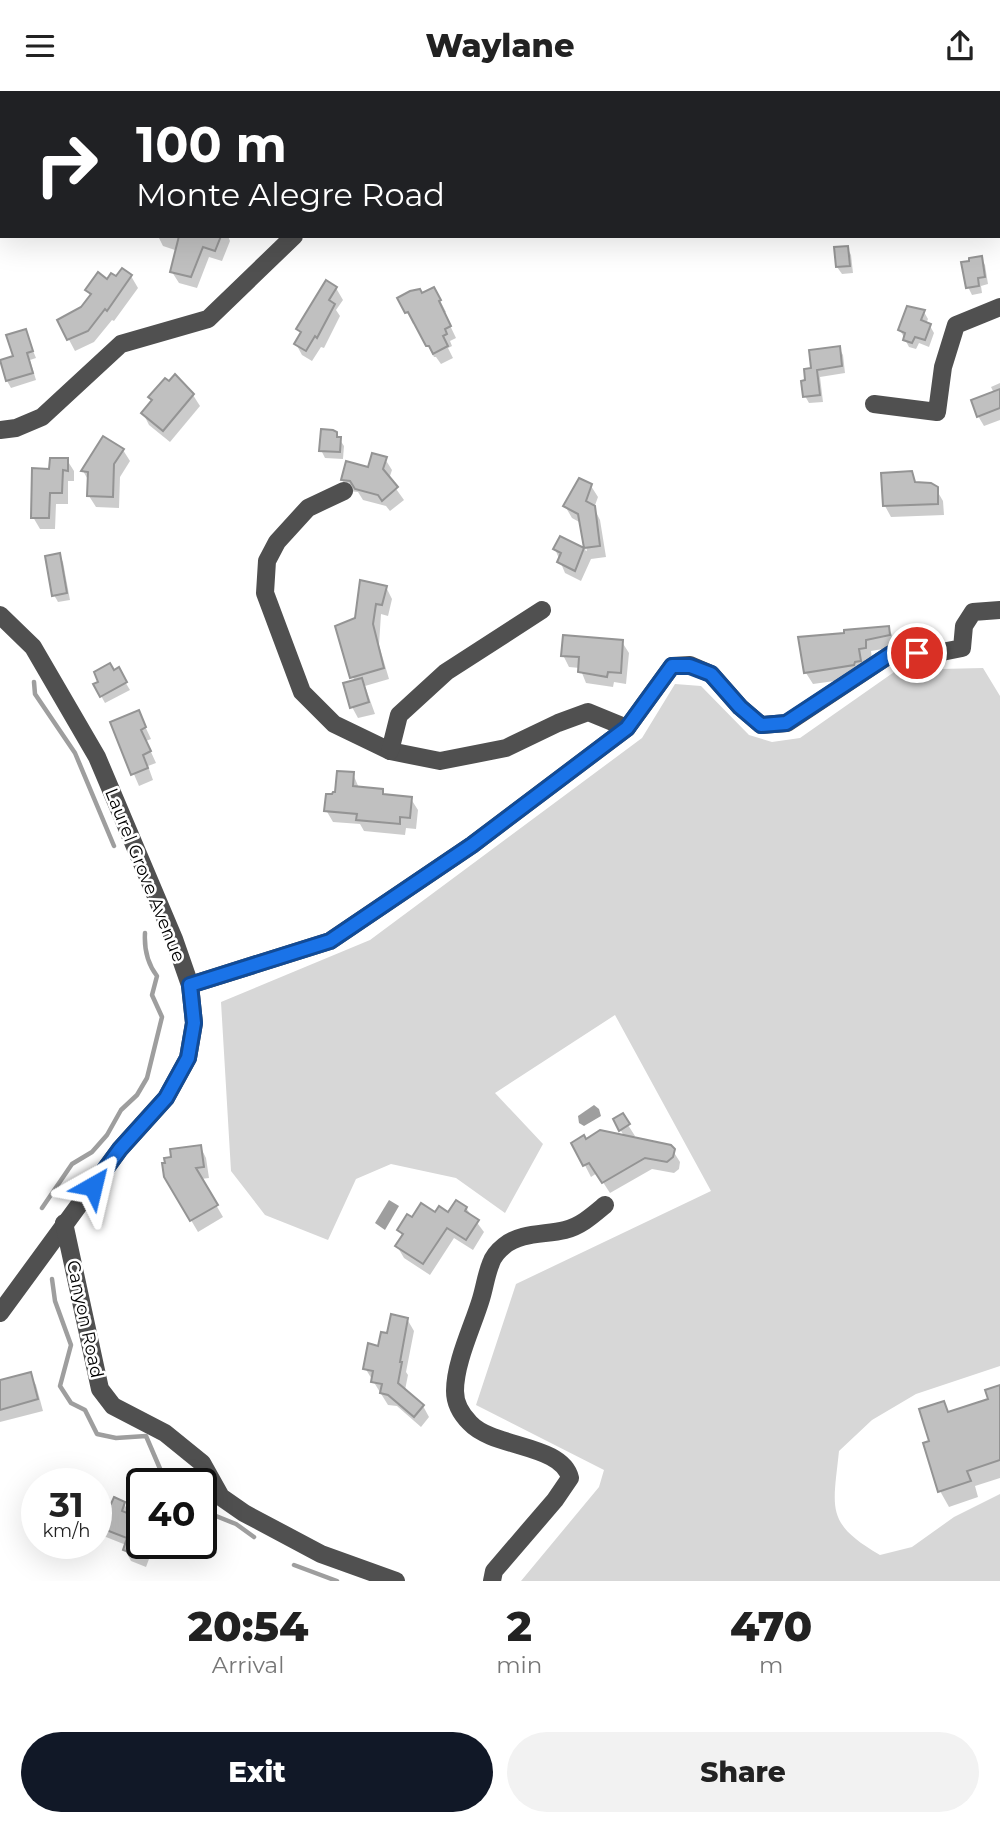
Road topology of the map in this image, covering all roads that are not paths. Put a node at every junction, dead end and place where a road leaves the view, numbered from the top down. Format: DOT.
graph roads {
  1 [pos="292,238"];
  2 [pos="1000,307"];
  3 [pos="874,404"];
  4 [pos="0,430"];
  5 [pos="344,491"];
  6 [pos="542,610"];
  7 [pos="1000,610"];
  8 [pos="0,615"];
  9 [pos="627,728"];
  10 [pos="390,751"];
  11 [pos="190,985"];
  12 [pos="605,1205"];
  13 [pos="65,1223"];
  14 [pos="0,1313"];
  15 [pos="396,1581"];
  16 [pos="492,1581"];
  1 -- 4 [label="street"];
  2 -- 3 [label="street"];
  5 -- 10 [label="street"];
  6 -- 10 [label="street"];
  7 -- 9 [label="street"];
  8 -- 11 [label="street, Laurel Grove Avenue"];
  9 -- 10 [label="street"];
  9 -- 11 [label="street"];
  11 -- 13 [label="street, Laurel Grove Avenue"];
  12 -- 16 [label="street"];
  13 -- 14 [label="street, Laurel Grove Avenue"];
  13 -- 15 [label="street, Canyon Road"];
}
